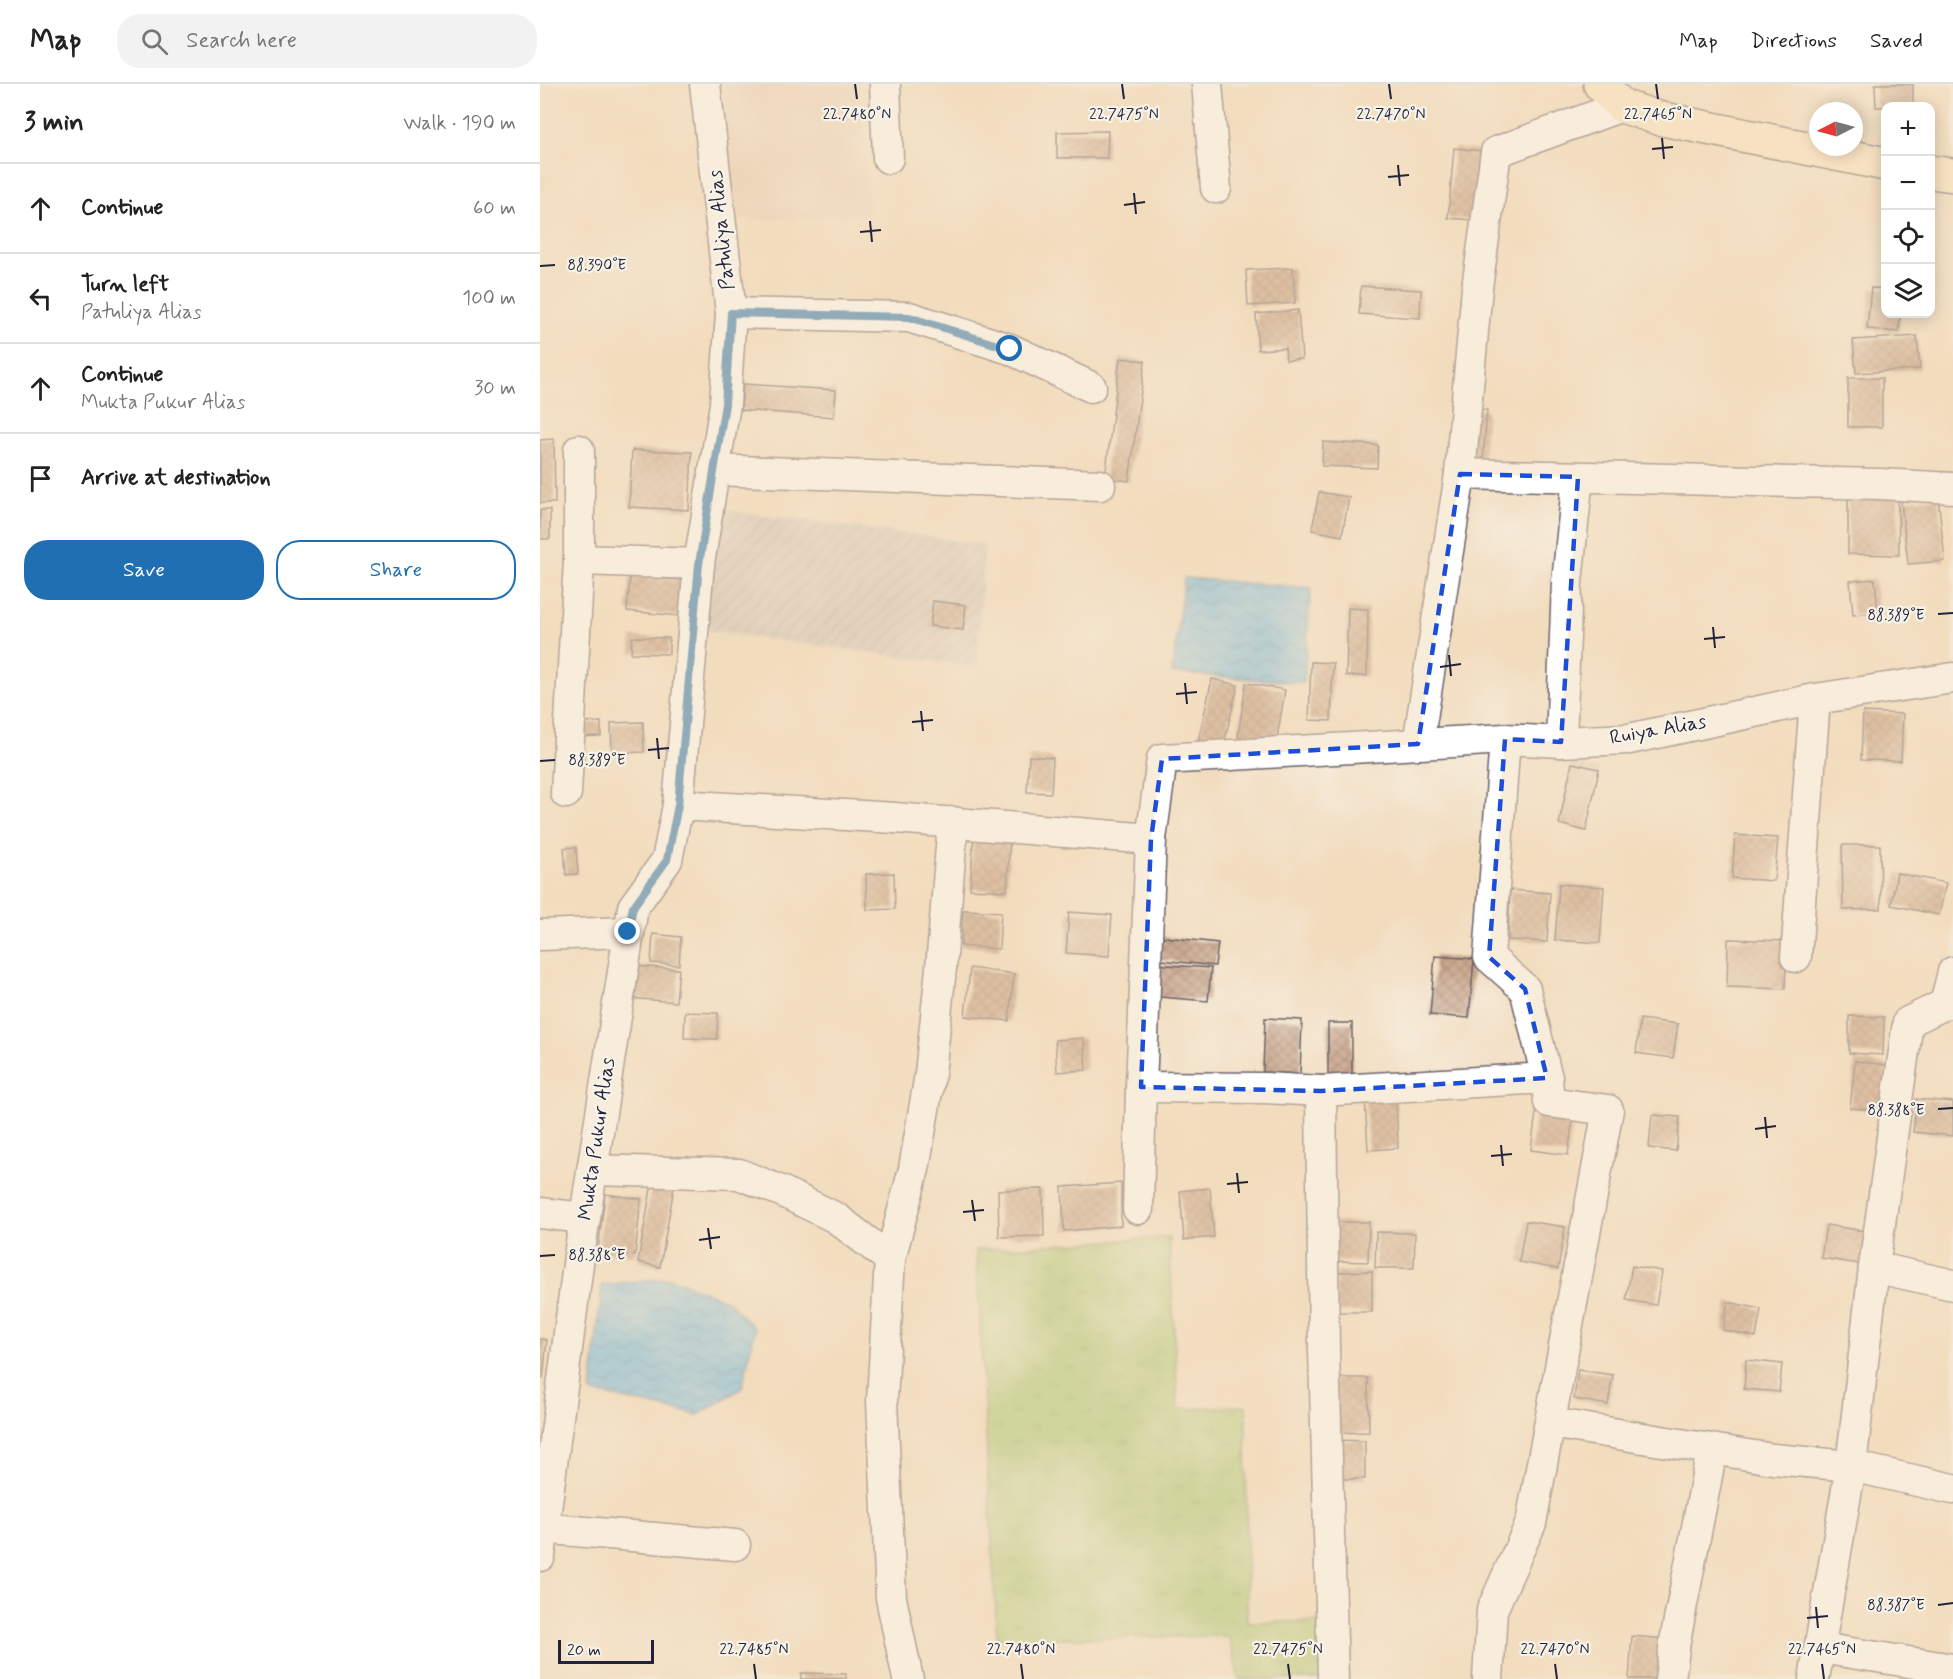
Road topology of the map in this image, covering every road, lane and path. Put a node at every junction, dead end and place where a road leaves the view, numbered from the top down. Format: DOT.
graph roads {
  1 [pos="705,84"];
  2 [pos="885,84"];
  3 [pos="1207,84"];
  4 [pos="1611,95"];
  5 [pos="888,158"];
  6 [pos="1881,163"];
  7 [pos="1935,173"];
  8 [pos="1953,175"];
  9 [pos="1216,188"];
  10 [pos="731,313"];
  11 [pos="1091,387"];
  12 [pos="579,450"];
  13 [pos="714,470"];
  14 [pos="1460,474"];
  15 [pos="1578,477"];
  16 [pos="1100,485"];
  17 [pos="1953,488"];
  18 [pos="579,560"];
  19 [pos="699,564"];
  20 [pos="1953,678"];
  21 [pos="1815,699"];
  22 [pos="1505,739"];
  23 [pos="1561,742"];
  24 [pos="1418,744"];
  25 [pos="566,793"];
  26 [pos="678,805"];
  27 [pos="952,822"];
  28 [pos="1151,839"];
  29 [pos="628,932"];
  30 [pos="540,935"];
  31 [pos="1796,957"];
  32 [pos="1951,986"];
  33 [pos="1547,1078"];
  34 [pos="1141,1087"];
  35 [pos="1321,1091"];
  36 [pos="592,1170"];
  37 [pos="1138,1209"];
  38 [pos="540,1213"];
  39 [pos="585,1218"];
  40 [pos="890,1259"];
  41 [pos="1874,1267"];
  42 [pos="1953,1285"];
  43 [pos="1550,1423"];
  44 [pos="1712,1450"];
  45 [pos="1851,1466"];
  46 [pos="1953,1489"];
  47 [pos="541,1537"];
  48 [pos="735,1545"];
  49 [pos="1820,1648"];
  50 [pos="1953,1669"];
  51 [pos="908,1679"];
  52 [pos="1334,1679"];
  53 [pos="1488,1679"];
  54 [pos="1670,1679"];
  55 [pos="1814,1679"];
  1 -- 10 [label="street, Patuliya Alias"];
  2 -- 5 [label="street"];
  3 -- 9 [label="street"];
  4 -- 6 [label="street"];
  4 -- 14 [label="street"];
  7 -- 8 [label="street"];
  10 -- 11 [label="street"];
  10 -- 13 [label="street, Patuliya Alias"];
  12 -- 18 [label="street"];
  13 -- 16 [label="street"];
  13 -- 19 [label="street, Patuliya Alias"];
  14 -- 15 [label="street"];
  14 -- 24 [label="street"];
  15 -- 17 [label="street"];
  15 -- 23 [label="street"];
  18 -- 19 [label="street"];
  18 -- 25 [label="street"];
  19 -- 26 [label="street, Patuliya Alias"];
  20 -- 21 [label="street, Ruiya Alias"];
  21 -- 23 [label="street, Ruiya Alias"];
  21 -- 31 [label="street"];
  22 -- 23 [label="street, Ruiya Alias"];
  22 -- 24 [label="street, Ruiya Alias"];
  22 -- 33 [label="street"];
  24 -- 28 [label="street, Ruiya Alias"];
  26 -- 27 [label="street"];
  26 -- 29 [label="street, Mukta Pukur Alias"];
  27 -- 28 [label="street"];
  27 -- 40 [label="street"];
  28 -- 34 [label="street"];
  29 -- 30 [label="street"];
  29 -- 36 [label="street, Mukta Pukur Alias"];
  32 -- 41 [label="street"];
  33 -- 35 [label="street"];
  33 -- 43 [label="street"];
  34 -- 35 [label="street"];
  34 -- 37 [label="street"];
  35 -- 52 [label="street"];
  36 -- 39 [label="street, Mukta Pukur Alias"];
  36 -- 40 [label="street"];
  38 -- 39 [label="street"];
  39 -- 47 [label="street, Mukta Pukur Alias"];
  40 -- 51 [label="street"];
  41 -- 42 [label="street"];
  41 -- 45 [label="street"];
  43 -- 44 [label="street"];
  43 -- 53 [label="street"];
  44 -- 45 [label="street"];
  44 -- 54 [label="street"];
  45 -- 46 [label="street"];
  45 -- 49 [label="street"];
  47 -- 48 [label="street"];
  49 -- 50 [label="street"];
  49 -- 55 [label="street"];
}
